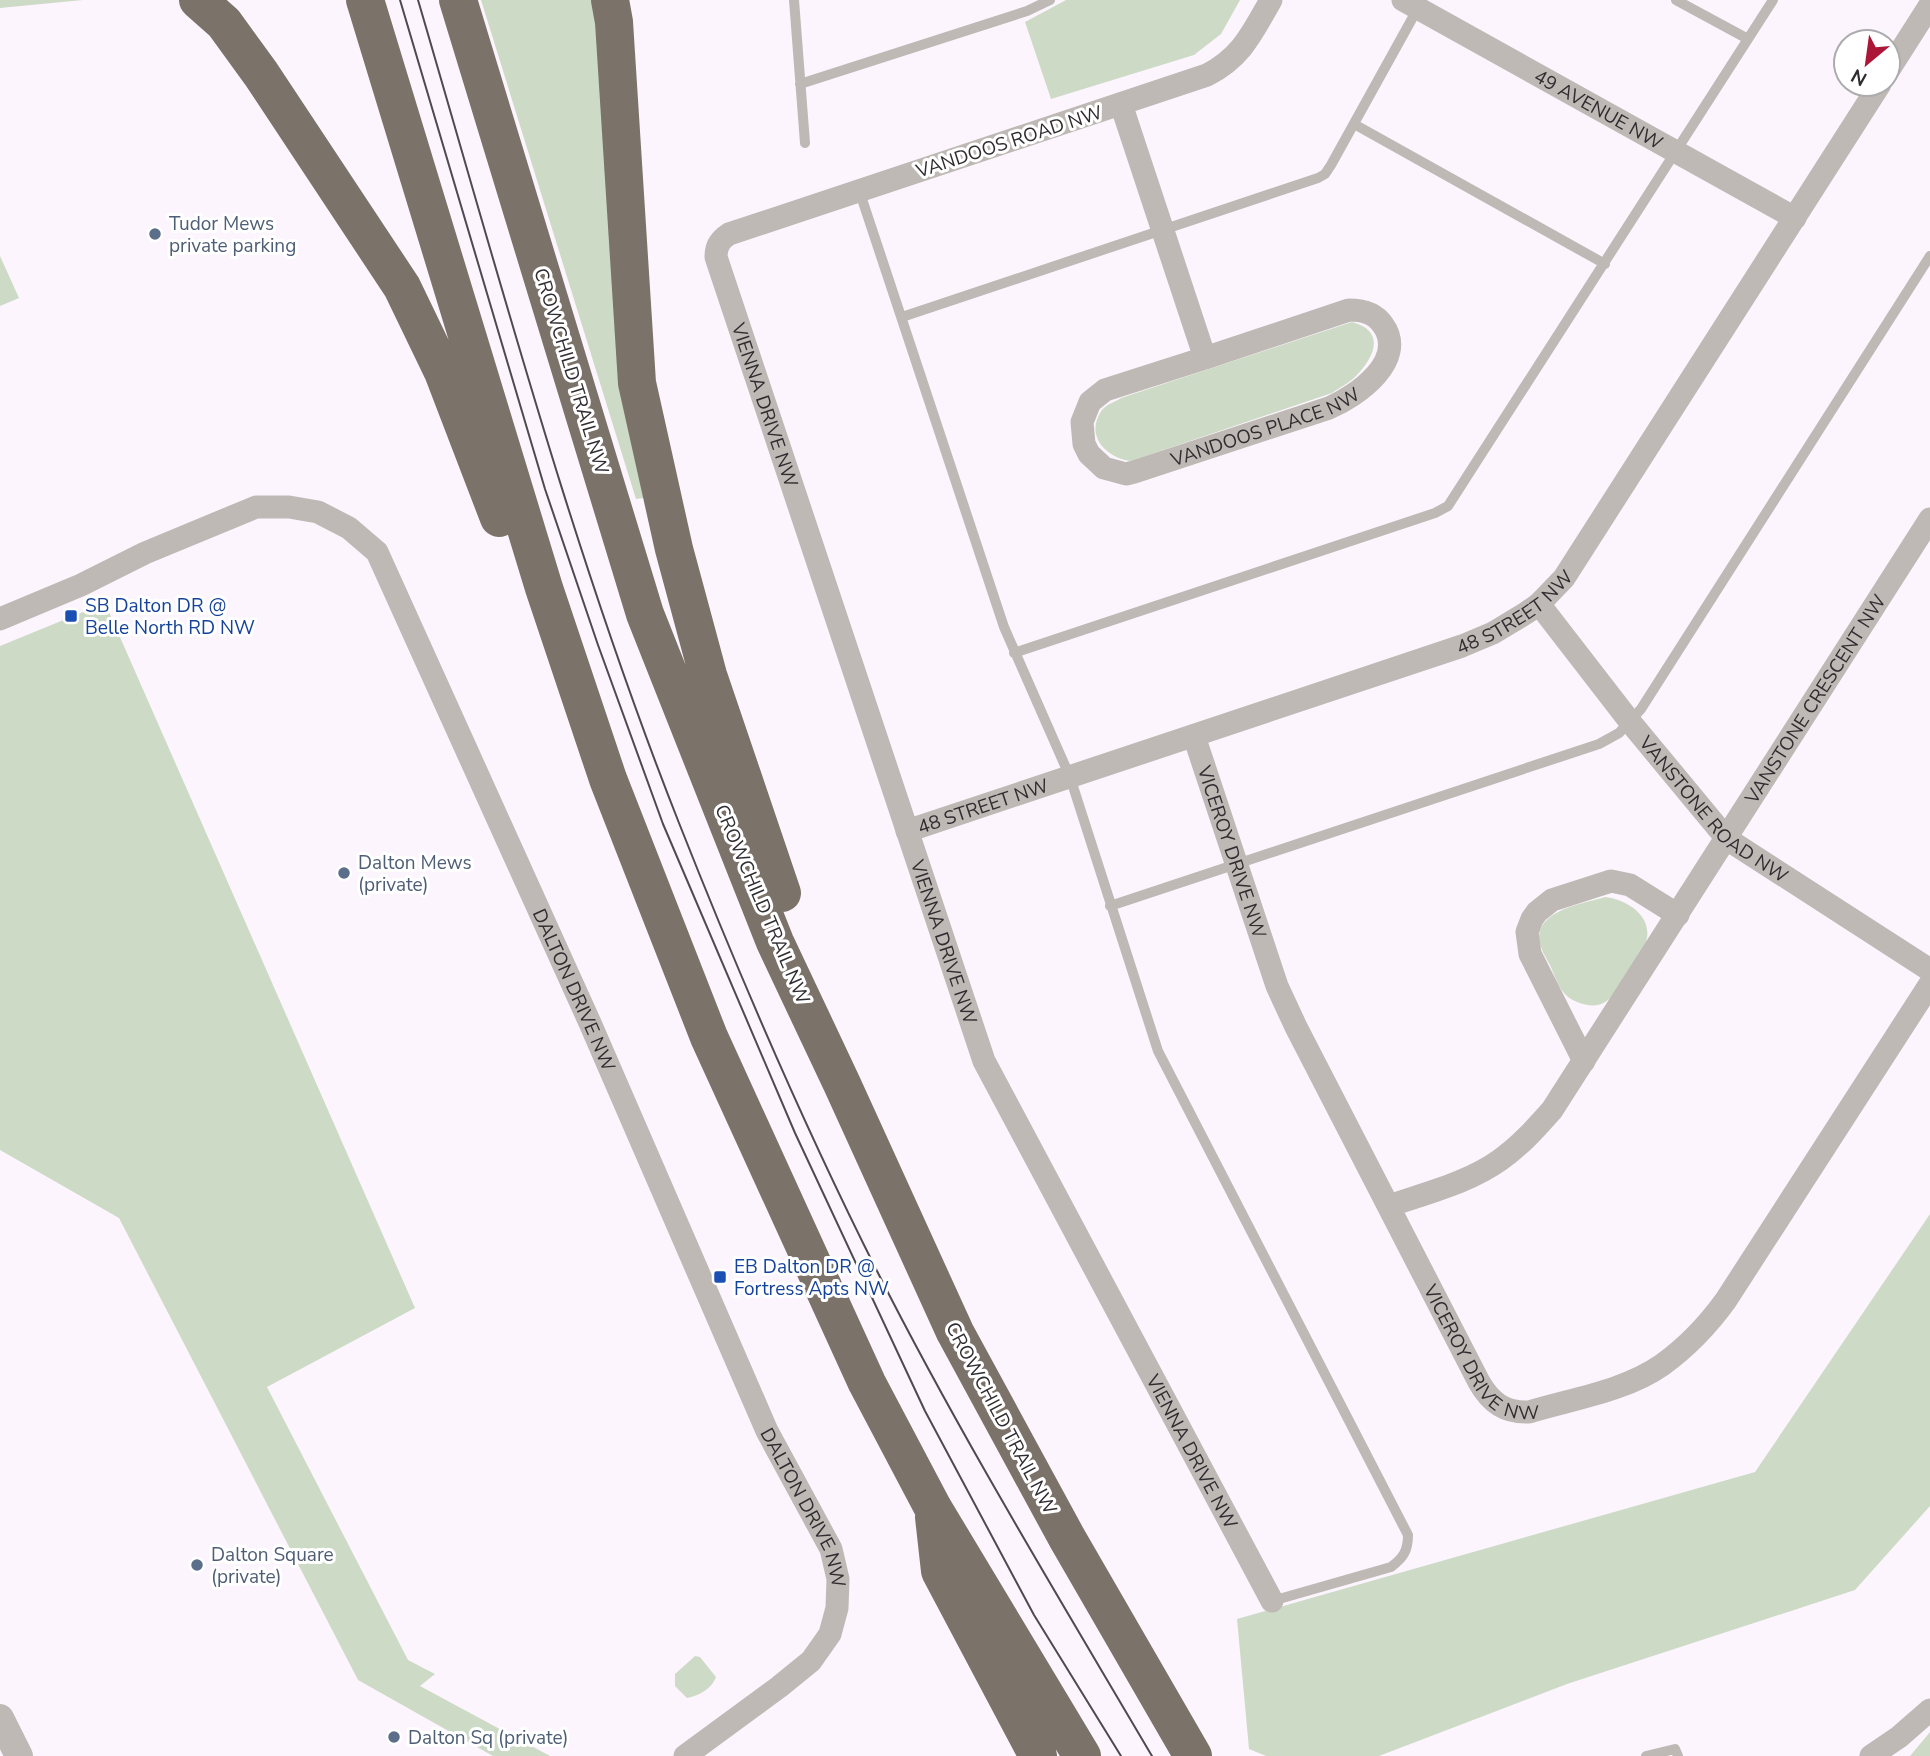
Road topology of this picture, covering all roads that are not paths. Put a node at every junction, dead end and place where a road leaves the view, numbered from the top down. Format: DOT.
graph roads {
  1 [pos="365,0"];
  2 [pos="458,0"];
  3 [pos="794,0"];
  4 [pos="1050,0"];
  5 [pos="1271,0"];
  6 [pos="1676,0"];
  7 [pos="1773,0"];
  8 [pos="1410,4"];
  9 [pos="1930,5"];
  10 [pos="614,7"];
  11 [pos="213,8"];
  12 [pos="1748,39"];
  13 [pos="1902,49"];
  14 [pos="800,85"];
  15 [pos="1871,98"];
  16 [pos="1121,104"];
  17 [pos="1354,124"];
  18 [pos="805,143"];
  19 [pos="1676,152"];
  20 [pos="859,190"];
  21 [pos="1795,218"];
  22 [pos="1163,230"];
  23 [pos="718,244"];
  24 [pos="1930,256"];
  25 [pos="1605,264"];
  26 [pos="902,317"];
  27 [pos="1205,358"];
  28 [pos="1930,519"];
  29 [pos="544,587"];
  30 [pos="1539,604"];
  31 [pos="0,618"];
  32 [pos="1014,653"];
  33 [pos="1631,723"];
  34 [pos="1194,736"];
  35 [pos="1070,777"];
  36 [pos="907,831"];
  37 [pos="1727,839"];
  38 [pos="1237,863"];
  39 [pos="1110,906"];
  40 [pos="1678,915"];
  41 [pos="1930,970"];
  42 [pos="1930,984"];
  43 [pos="1584,1061"];
  44 [pos="842,1084"];
  45 [pos="1389,1206"];
  46 [pos="933,1508"];
  47 [pos="1272,1601"];
  48 [pos="1930,1710"];
  49 [pos="0,1718"];
  50 [pos="19,1756"];
  51 [pos="685,1756"];
  52 [pos="1038,1756"];
  53 [pos="1082,1756"];
  54 [pos="1193,1756"];
  55 [pos="1646,1756"];
  56 [pos="1678,1756"];
  57 [pos="1871,1756"];
  1 -- 29 [label="highway"];
  2 -- 44 [label="highway, CROWCHILD TRAIL NW"];
  3 -- 14 [label="lane"];
  4 -- 14 [label="lane"];
  5 -- 16 [label="street, VANDOOS ROAD NW"];
  6 -- 12 [label="lane"];
  7 -- 12 [label="lane"];
  8 -- 17 [label="lane"];
  8 -- 19 [label="street, 49 AVENUE NW"];
  9 -- 13 [label="street"];
  10 -- 44 [label="highway"];
  11 -- 29 [label="highway"];
  12 -- 19 [label="lane"];
  14 -- 18 [label="lane"];
  15 -- 21 [label="street, 48 STREET NW"];
  16 -- 20 [label="street, VANDOOS ROAD NW"];
  16 -- 22 [label="street"];
  17 -- 22 [label="lane"];
  17 -- 25 [label="lane"];
  19 -- 21 [label="street, 49 AVENUE NW"];
  19 -- 25 [label="lane"];
  20 -- 23 [label="street, VANDOOS ROAD NW"];
  20 -- 26 [label="lane"];
  21 -- 30 [label="street, 48 STREET NW"];
  22 -- 26 [label="lane"];
  22 -- 27 [label="street"];
  23 -- 36 [label="street, VIENNA DRIVE NW"];
  24 -- 33 [label="lane"];
  25 -- 32 [label="lane"];
  26 -- 32 [label="lane"];
  27 -- 27 [label="street, VANDOOS PLACE NW"];
  28 -- 37 [label="street, VANSTONE CRESCENT NW"];
  29 -- 46 [label="highway"];
  30 -- 33 [label="street, VANSTONE ROAD NW"];
  30 -- 34 [label="street, 48 STREET NW"];
  31 -- 51 [label="street, DALTON DRIVE NW"];
  32 -- 35 [label="lane"];
  33 -- 37 [label="street, VANSTONE ROAD NW"];
  33 -- 38 [label="lane"];
  34 -- 35 [label="street, 48 STREET NW"];
  34 -- 38 [label="street, VICEROY DRIVE NW"];
  35 -- 36 [label="street, 48 STREET NW"];
  35 -- 39 [label="lane"];
  36 -- 47 [label="street, VIENNA DRIVE NW"];
  37 -- 40 [label="street, VANSTONE CRESCENT NW"];
  37 -- 41 [label="street, VANSTONE ROAD NW"];
  38 -- 39 [label="lane"];
  38 -- 45 [label="street, VICEROY DRIVE NW"];
  39 -- 47 [label="lane"];
  40 -- 43 [label="street, VANSTONE CRESCENT NW"];
  40 -- 43 [label="street"];
  42 -- 45 [label="street, VICEROY DRIVE NW"];
  43 -- 45 [label="street, VANSTONE CRESCENT NW"];
  44 -- 54 [label="highway, CROWCHILD TRAIL NW"];
  46 -- 52 [label="highway"];
  46 -- 53 [label="highway"];
  48 -- 57 [label="street"];
  49 -- 50 [label="street"];
  55 -- 56 [label="lane"];
}
